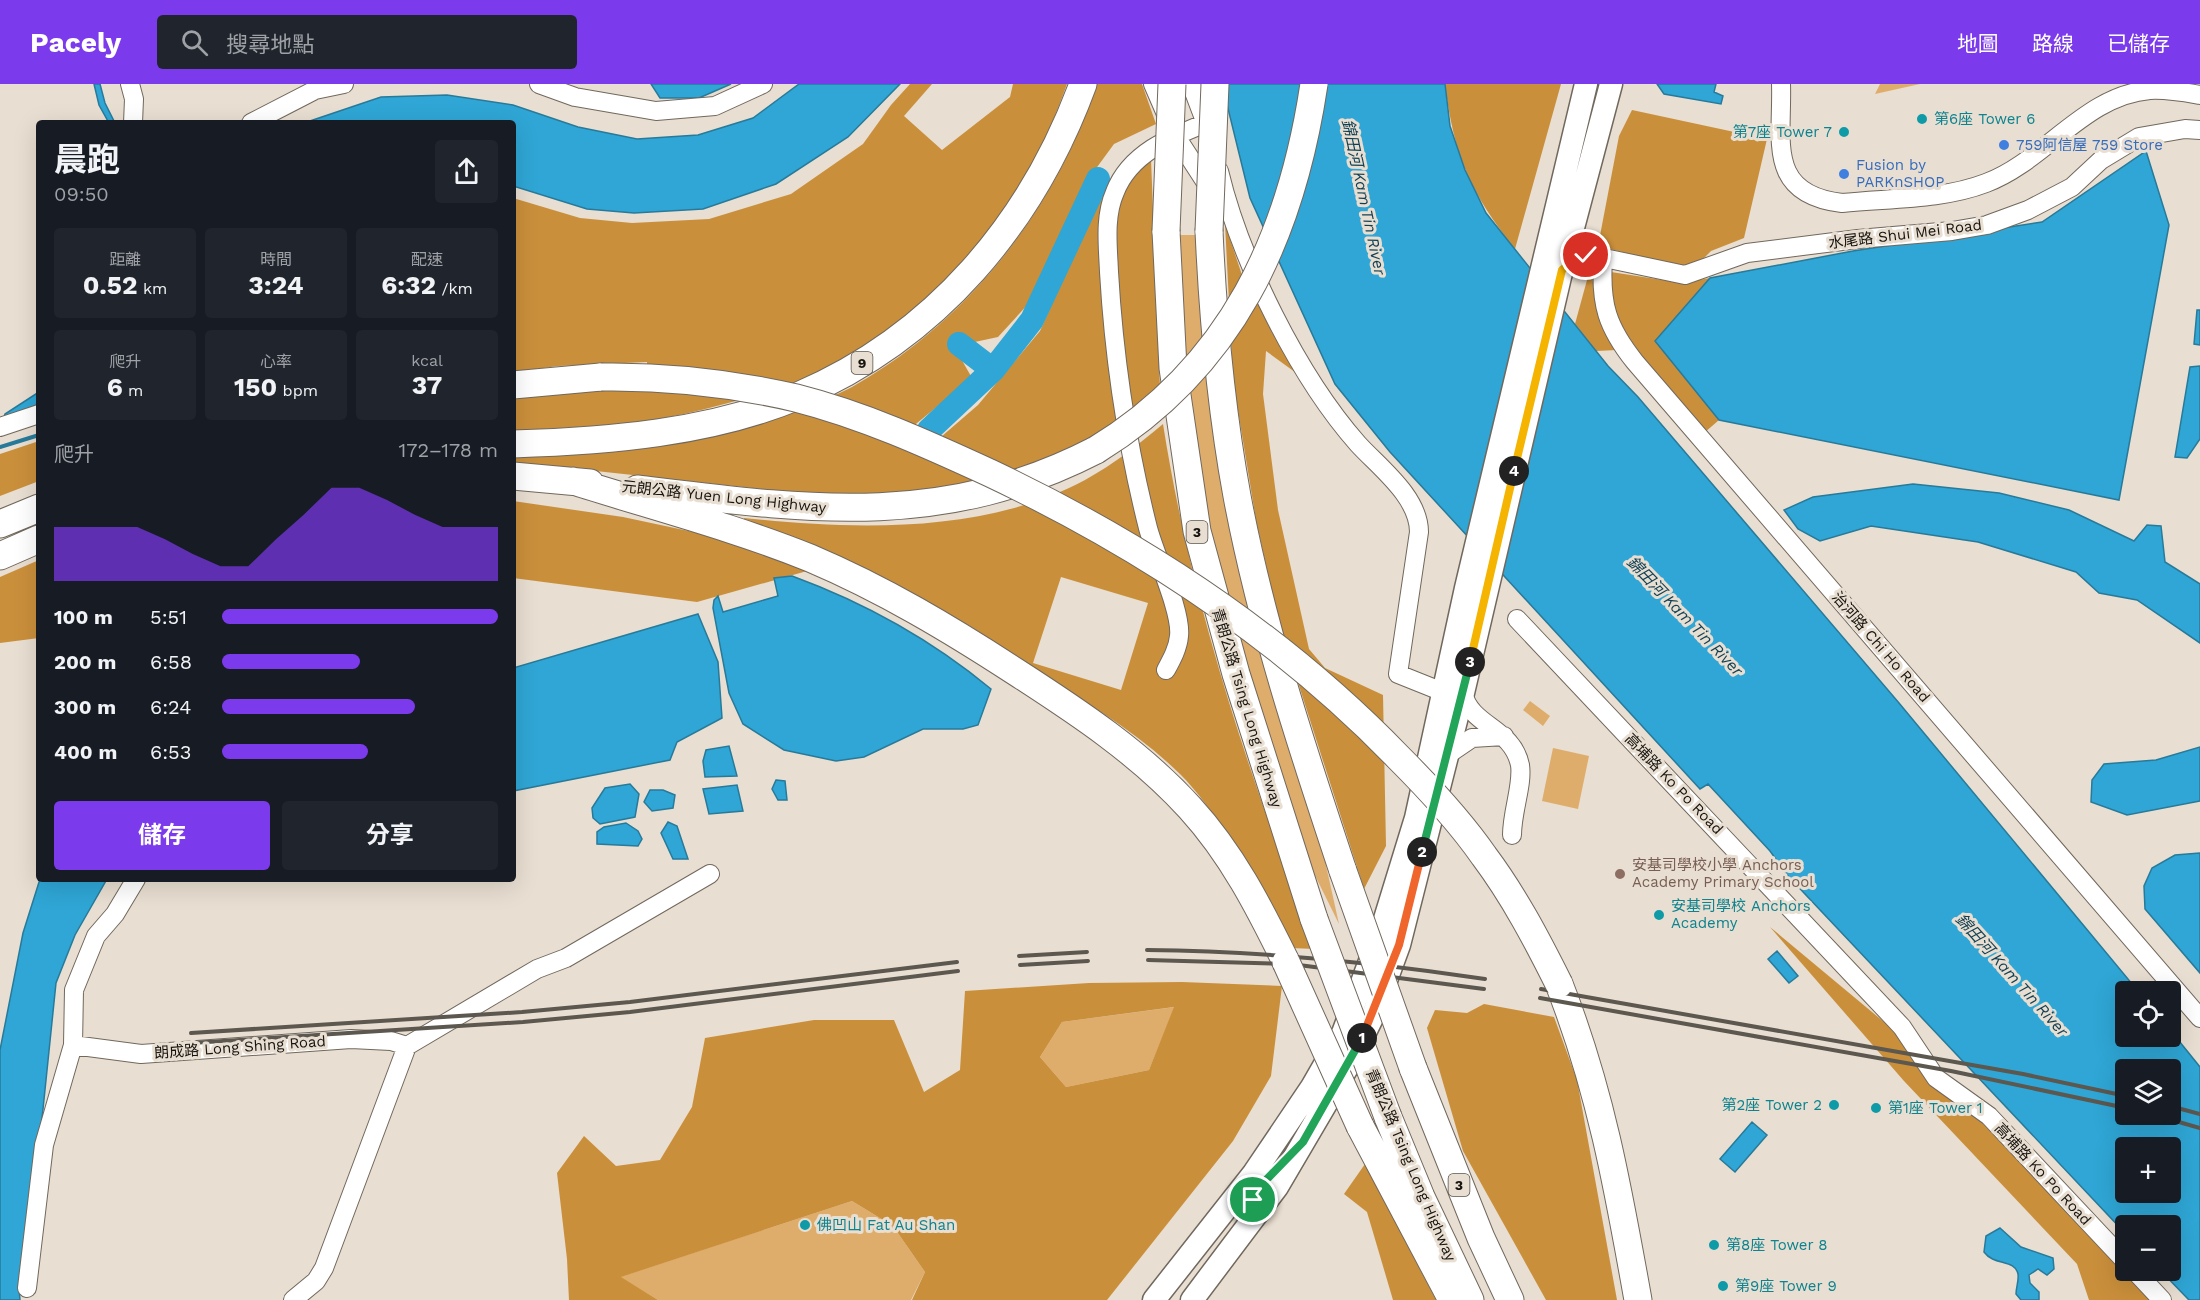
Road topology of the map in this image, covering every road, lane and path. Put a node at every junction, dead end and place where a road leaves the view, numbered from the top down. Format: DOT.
graph roads {
  1 [pos="130,84"];
  2 [pos="344,84"];
  3 [pos="539,84"];
  4 [pos="763,84"];
  5 [pos="1083,84"];
  6 [pos="1153,84"];
  7 [pos="1172,84"];
  8 [pos="1191,84"];
  9 [pos="1215,84"];
  10 [pos="1314,84"];
  11 [pos="1586,84"];
  12 [pos="1611,84"];
  13 [pos="1781,84"];
  14 [pos="2200,94"];
  15 [pos="133,120"];
  16 [pos="257,120"];
  17 [pos="1206,123"];
  18 [pos="2200,130"];
  19 [pos="1175,135"];
  20 [pos="1579,209"];
  21 [pos="1236,232"];
  22 [pos="1596,257"];
  23 [pos="1561,274"];
  24 [pos="516,385"];
  25 [pos="36,415"];
  26 [pos="0,427"];
  27 [pos="516,444"];
  28 [pos="516,476"];
  29 [pos="573,481"];
  30 [pos="36,509"];
  31 [pos="0,524"];
  32 [pos="36,540"];
  33 [pos="0,556"];
  34 [pos="1517,619"];
  35 [pos="1166,670"];
  36 [pos="1453,692"];
  37 [pos="1504,736"];
  38 [pos="1447,755"];
  39 [pos="1512,835"];
  40 [pos="710,874"];
  41 [pos="134,882"];
  42 [pos="2200,1018"];
  43 [pos="73,1045"];
  44 [pos="407,1046"];
  45 [pos="1303,1142"];
  46 [pos="2115,1250"];
  47 [pos="2144,1281"];
  48 [pos="27,1288"];
  49 [pos="293,1300"];
  50 [pos="1154,1300"];
  51 [pos="1175,1300"];
  52 [pos="1192,1300"];
  53 [pos="1452,1300"];
  54 [pos="1470,1300"];
  55 [pos="1510,1300"];
  56 [pos="1638,1300"];
  57 [pos="2162,1300"];
  1 -- 15 [label="street"];
  2 -- 16 [label="street"];
  3 -- 4 [label="street"];
  5 -- 27 [label="highway, 9"];
  6 -- 19 [label="street"];
  7 -- 54 [label="highway, 青朗公路 Tsing Long Highway / 3, bridge"];
  8 -- 17 [label="street"];
  9 -- 55 [label="highway, 3, bridge"];
  10 -- 29 [label="highway, 元朗公路 Yuen Long Highway, bridge"];
  11 -- 36 [label="main road"];
  12 -- 20 [label="main road"];
  13 -- 14 [label="street"];
  17 -- 19 [label="street"];
  17 -- 21 [label="street"];
  18 -- 22 [label="street, 水尾路 Shui Mei Road"];
  19 -- 21 [label="street"];
  19 -- 35 [label="street"];
  20 -- 22 [label="street"];
  20 -- 23 [label="main road"];
  21 -- 36 [label="street"];
  22 -- 23 [label="street"];
  22 -- 42 [label="street, 治河路 Chi Ho Road"];
  23 -- 36 [label="main road"];
  24 -- 56 [label="highway, bridge"];
  25 -- 26 [label="street"];
  28 -- 29 [label="highway, 元朗公路 Yuen Long Highway"];
  29 -- 53 [label="highway, bridge"];
  30 -- 31 [label="highway"];
  32 -- 33 [label="highway"];
  34 -- 46 [label="street, 高埔路 Ko Po Road"];
  36 -- 37 [label="street"];
  36 -- 38 [label="main road"];
  36 -- 50 [label="main road"];
  37 -- 38 [label="street"];
  37 -- 39 [label="street"];
  38 -- 45 [label="main road"];
  40 -- 44 [label="street"];
  41 -- 43 [label="street"];
  43 -- 44 [label="street, 朗成路 Long Shing Road"];
  43 -- 48 [label="street"];
  44 -- 49 [label="street"];
  45 -- 51 [label="main road"];
  45 -- 52 [label="main road"];
  47 -- 57 [label="street"];
}
